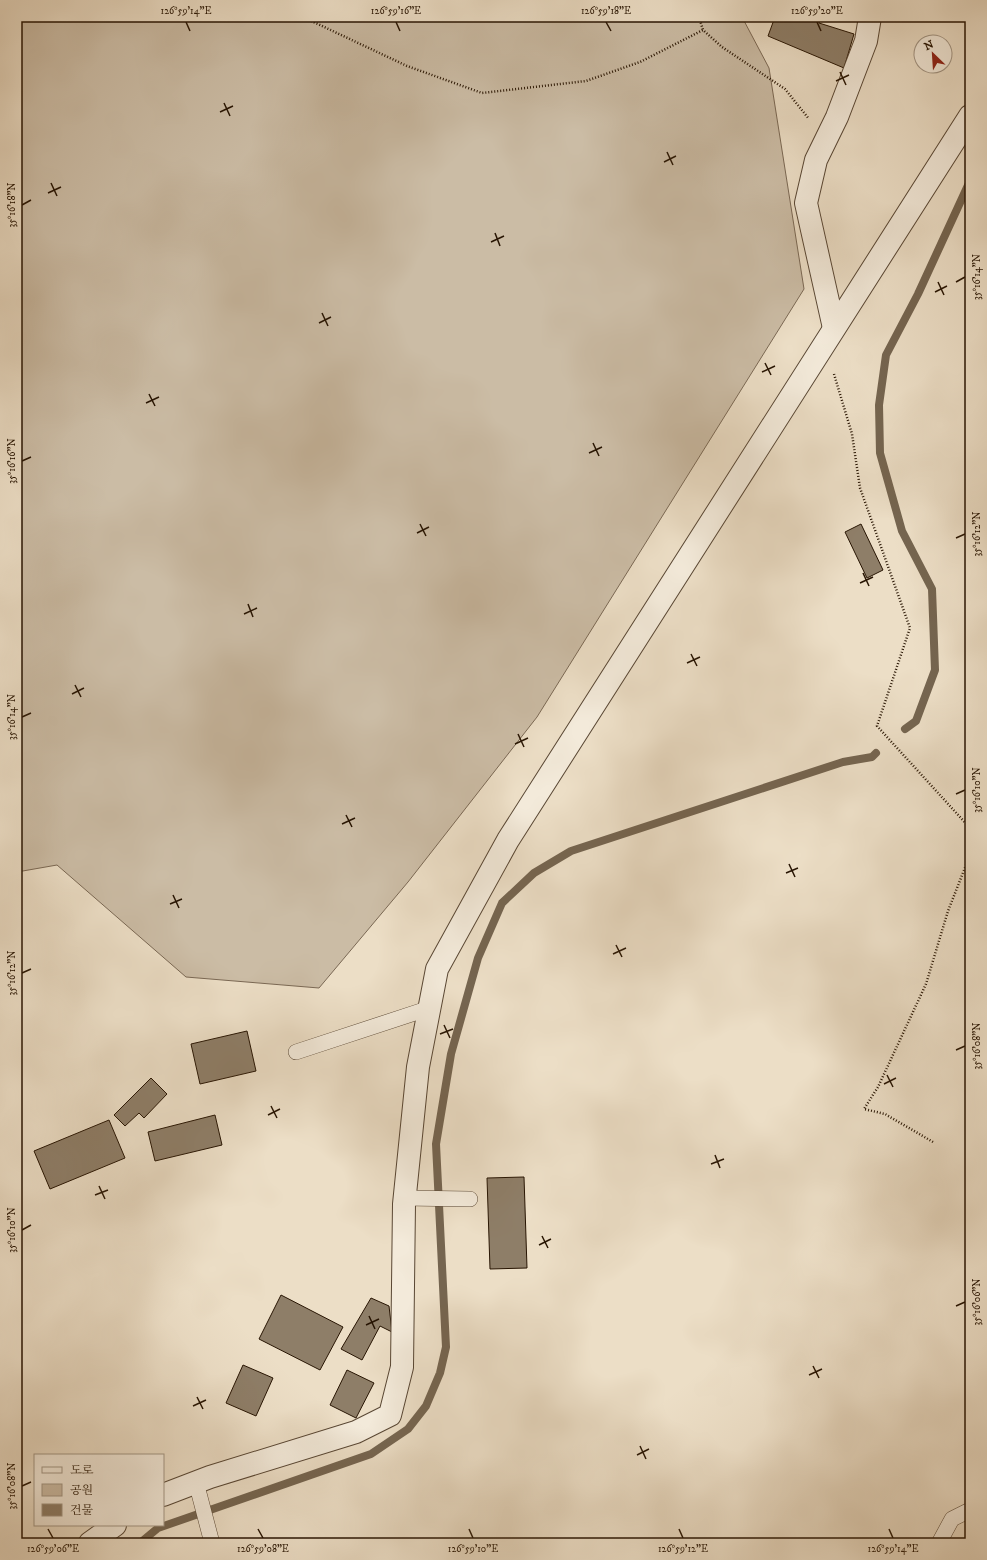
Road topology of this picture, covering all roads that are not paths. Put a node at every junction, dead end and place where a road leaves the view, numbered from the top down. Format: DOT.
graph roads {
  1 [pos="870,17"];
  2 [pos="970,116"];
  3 [pos="830,335"];
  4 [pos="430,1008"];
  5 [pos="296,1052"];
  6 [pos="404,1198"];
  7 [pos="470,1199"];
  8 [pos="199,1492"];
  9 [pos="164,1495"];
  10 [pos="970,1510"];
  11 [pos="114,1526"];
  12 [pos="90,1543"];
  13 [pos="212,1543"];
  14 [pos="940,1543"];
  1 -- 3 [label="street"];
  2 -- 3 [label="street"];
  3 -- 4 [label="street"];
  4 -- 5 [label="lane"];
  4 -- 6 [label="street"];
  6 -- 7 [label="lane"];
  6 -- 8 [label="street"];
  8 -- 9 [label="street"];
  8 -- 13 [label="lane"];
  10 -- 14 [label="lane"];
  11 -- 12 [label="street"];
}
